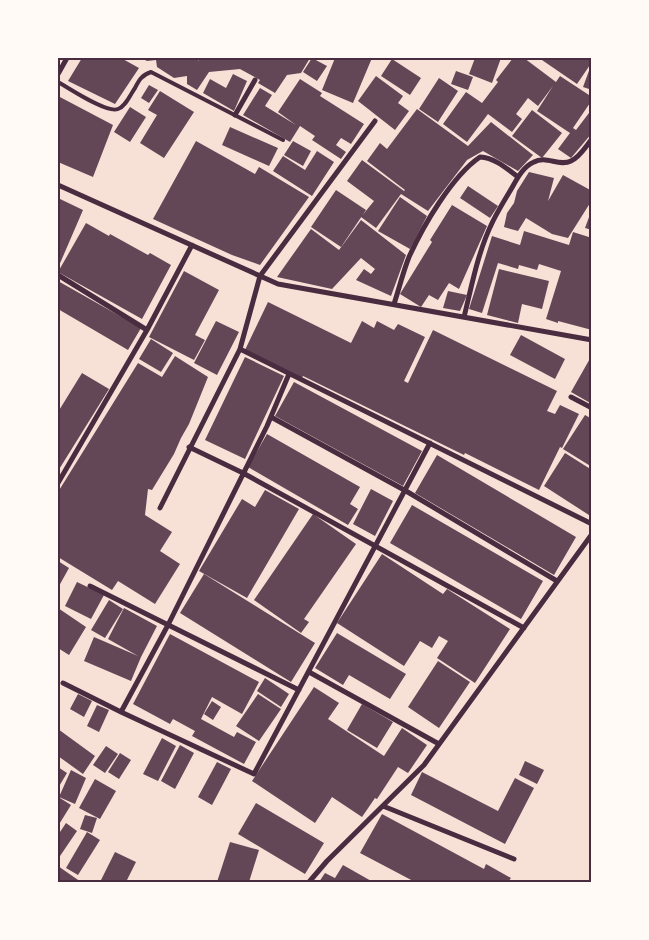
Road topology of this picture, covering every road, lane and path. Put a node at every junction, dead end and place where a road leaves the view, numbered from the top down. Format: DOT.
graph roads {
  1 [pos="67,58"];
  2 [pos="58,74"];
  3 [pos="255,80"];
  4 [pos="58,82"];
  5 [pos="235,115"];
  6 [pos="375,121"];
  7 [pos="592,139"];
  8 [pos="283,140"];
  9 [pos="518,176"];
  10 [pos="58,185"];
  11 [pos="192,245"];
  12 [pos="58,275"];
  13 [pos="260,276"];
  14 [pos="394,304"];
  15 [pos="464,317"];
  16 [pos="147,330"];
  17 [pos="592,340"];
  18 [pos="240,349"];
  19 [pos="289,374"];
  20 [pos="572,397"];
  21 [pos="592,408"];
  22 [pos="271,417"];
  23 [pos="430,443"];
  24 [pos="190,448"];
  25 [pos="243,473"];
  26 [pos="58,483"];
  27 [pos="406,491"];
  28 [pos="160,508"];
  29 [pos="592,524"];
  30 [pos="592,534"];
  31 [pos="376,546"];
  32 [pos="557,581"];
  33 [pos="90,586"];
  34 [pos="168,625"];
  35 [pos="524,628"];
  36 [pos="309,672"];
  37 [pos="63,683"];
  38 [pos="299,690"];
  39 [pos="121,712"];
  40 [pos="439,744"];
  41 [pos="383,806"];
  42 [pos="514,859"];
  43 [pos="309,882"];
  1 -- 2 [label="street"];
  3 -- 5 [label="street"];
  4 -- 5 [label="lane"];
  5 -- 8 [label="lane"];
  6 -- 13 [label="street"];
  7 -- 9 [label="street"];
  9 -- 14 [label="street"];
  9 -- 15 [label="street"];
  10 -- 11 [label="street"];
  11 -- 13 [label="street"];
  11 -- 16 [label="street"];
  12 -- 16 [label="street"];
  13 -- 14 [label="street"];
  13 -- 18 [label="street"];
  14 -- 15 [label="street"];
  15 -- 17 [label="street"];
  16 -- 26 [label="street"];
  18 -- 19 [label="street"];
  18 -- 24 [label="street"];
  19 -- 22 [label="street"];
  19 -- 23 [label="street"];
  20 -- 21 [label="street"];
  22 -- 25 [label="street"];
  22 -- 27 [label="street"];
  23 -- 27 [label="street"];
  23 -- 29 [label="street"];
  24 -- 25 [label="street"];
  24 -- 28 [label="street"];
  25 -- 31 [label="street"];
  25 -- 34 [label="street"];
  27 -- 31 [label="street"];
  27 -- 32 [label="street"];
  30 -- 32 [label="street"];
  31 -- 35 [label="street"];
  31 -- 36 [label="street"];
  32 -- 35 [label="street"];
  33 -- 34 [label="street"];
  34 -- 38 [label="street"];
  34 -- 39 [label="street"];
  35 -- 40 [label="street"];
  36 -- 38 [label="street"];
  36 -- 40 [label="street"];
  37 -- 39 [label="street"];
  38 -- 39 [label="street"];
  40 -- 41 [label="street"];
  41 -- 42 [label="street"];
  41 -- 43 [label="street"];
}
